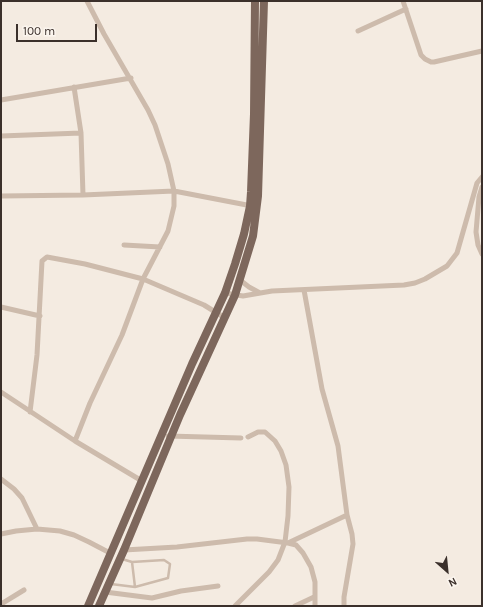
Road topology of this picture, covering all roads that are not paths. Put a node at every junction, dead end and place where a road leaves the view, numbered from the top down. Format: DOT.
graph roads {
  1 [pos="87,1"];
  2 [pos="255,1"];
  3 [pos="264,1"];
  4 [pos="403,1"];
  5 [pos="406,10"];
  6 [pos="358,31"];
  7 [pos="482,51"];
  8 [pos="130,78"];
  9 [pos="74,87"];
  10 [pos="1,100"];
  11 [pos="81,133"];
  12 [pos="1,136"];
  13 [pos="482,176"];
  14 [pos="482,187"];
  15 [pos="174,191"];
  16 [pos="83,195"];
  17 [pos="1,196"];
  18 [pos="253,207"];
  19 [pos="124,245"];
  20 [pos="160,247"];
  21 [pos="482,254"];
  22 [pos="143,279"];
  23 [pos="240,280"];
  24 [pos="304,290"];
  25 [pos="225,293"];
  26 [pos="260,293"];
  27 [pos="235,295"];
  28 [pos="1,307"];
  29 [pos="216,312"];
  30 [pos="40,316"];
  31 [pos="225,318"];
  32 [pos="1,392"];
  33 [pos="30,412"];
  34 [pos="162,435"];
  35 [pos="171,437"];
  36 [pos="248,437"];
  37 [pos="241,438"];
  38 [pos="75,441"];
  39 [pos="1,479"];
  40 [pos="142,481"];
  41 [pos="347,515"];
  42 [pos="37,529"];
  43 [pos="1,534"];
  44 [pos="286,543"];
  45 [pos="124,550"];
  46 [pos="110,553"];
  47 [pos="120,558"];
  48 [pos="132,562"];
  49 [pos="218,586"];
  50 [pos="135,587"];
  51 [pos="107,588"];
  52 [pos="24,590"];
  53 [pos="314,597"];
  54 [pos="1,604"];
  55 [pos="88,606"];
  56 [pos="99,606"];
  57 [pos="235,606"];
  58 [pos="296,606"];
  59 [pos="315,606"];
  60 [pos="344,606"];
  1 -- 8 [label="street"];
  2 -- 18 [label="main road"];
  3 -- 18 [label="main road"];
  4 -- 5 [label="street"];
  5 -- 6 [label="street"];
  5 -- 7 [label="street"];
  8 -- 9 [label="street"];
  8 -- 15 [label="street"];
  9 -- 10 [label="street"];
  9 -- 11 [label="street"];
  11 -- 12 [label="street"];
  11 -- 16 [label="street"];
  13 -- 24 [label="street"];
  14 -- 21 [label="street"];
  15 -- 16 [label="street"];
  15 -- 18 [label="street"];
  15 -- 20 [label="street"];
  16 -- 17 [label="street"];
  18 -- 23 [label="main road"];
  18 -- 25 [label="main road"];
  19 -- 20 [label="street"];
  20 -- 22 [label="street"];
  22 -- 29 [label="street"];
  22 -- 30 [label="street"];
  22 -- 38 [label="street"];
  23 -- 26 [label="street"];
  23 -- 27 [label="main road"];
  24 -- 26 [label="street"];
  24 -- 41 [label="street"];
  25 -- 27 [label="street"];
  25 -- 29 [label="main road"];
  26 -- 27 [label="street"];
  27 -- 31 [label="main road"];
  28 -- 30 [label="street"];
  29 -- 31 [label="street"];
  29 -- 34 [label="main road"];
  30 -- 33 [label="street"];
  31 -- 35 [label="main road"];
  32 -- 33 [label="street"];
  33 -- 38 [label="street"];
  34 -- 35 [label="street"];
  34 -- 40 [label="main road"];
  35 -- 37 [label="street"];
  35 -- 45 [label="main road"];
  36 -- 44 [label="street"];
  38 -- 40 [label="street"];
  39 -- 42 [label="street"];
  40 -- 46 [label="main road"];
  41 -- 44 [label="street"];
  41 -- 60 [label="street"];
  42 -- 43 [label="street"];
  42 -- 46 [label="street"];
  44 -- 45 [label="street"];
  44 -- 53 [label="street"];
  44 -- 57 [label="street"];
  45 -- 47 [label="main road"];
  46 -- 55 [label="main road"];
  47 -- 48 [label="lane"];
  47 -- 51 [label="main road"];
  48 -- 50 [label="lane"];
  48 -- 50 [label="lane"];
  49 -- 51 [label="street"];
  50 -- 51 [label="lane"];
  51 -- 56 [label="main road"];
  52 -- 54 [label="street"];
  53 -- 58 [label="street"];
  53 -- 59 [label="street"];
}
